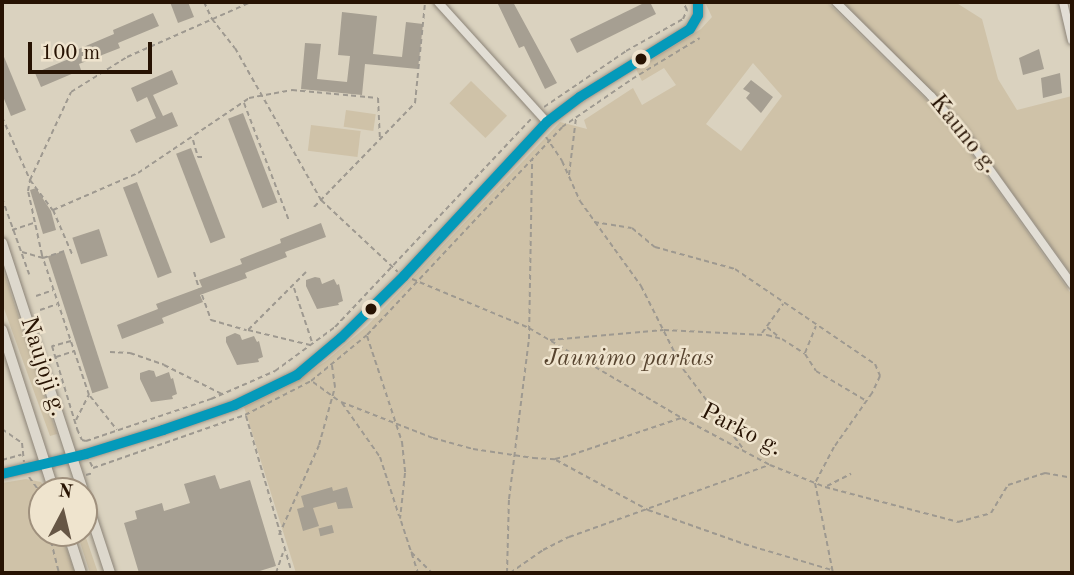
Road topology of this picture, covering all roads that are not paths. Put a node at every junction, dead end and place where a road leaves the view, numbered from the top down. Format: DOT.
graph roads {
  1 [pos="438,2"];
  2 [pos="698,2"];
  3 [pos="835,2"];
  4 [pos="1063,2"];
  5 [pos="1072,40"];
  6 [pos="547,122"];
  7 [pos="2,243"];
  8 [pos="1072,284"];
  9 [pos="2,330"];
  10 [pos="72,458"];
  11 [pos="46,465"];
  12 [pos="2,474"];
  13 [pos="50,477"];
  14 [pos="79,477"];
  15 [pos="98,536"];
  16 [pos="73,547"];
  17 [pos="81,573"];
  18 [pos="110,573"];
  1 -- 6 [label="street"];
  2 -- 6 [label="street"];
  3 -- 8 [label="street, Kauno g."];
  4 -- 5 [label="street"];
  6 -- 10 [label="street"];
  7 -- 10 [label="main road, Naujoji g."];
  9 -- 11 [label="main road, Naujoji g."];
  10 -- 11 [label="street"];
  10 -- 14 [label="main road, Naujoji g."];
  11 -- 12 [label="street"];
  11 -- 13 [label="main road, Naujoji g."];
  15 -- 18 [label="main road, Naujoji g."];
  16 -- 17 [label="main road"];
}
